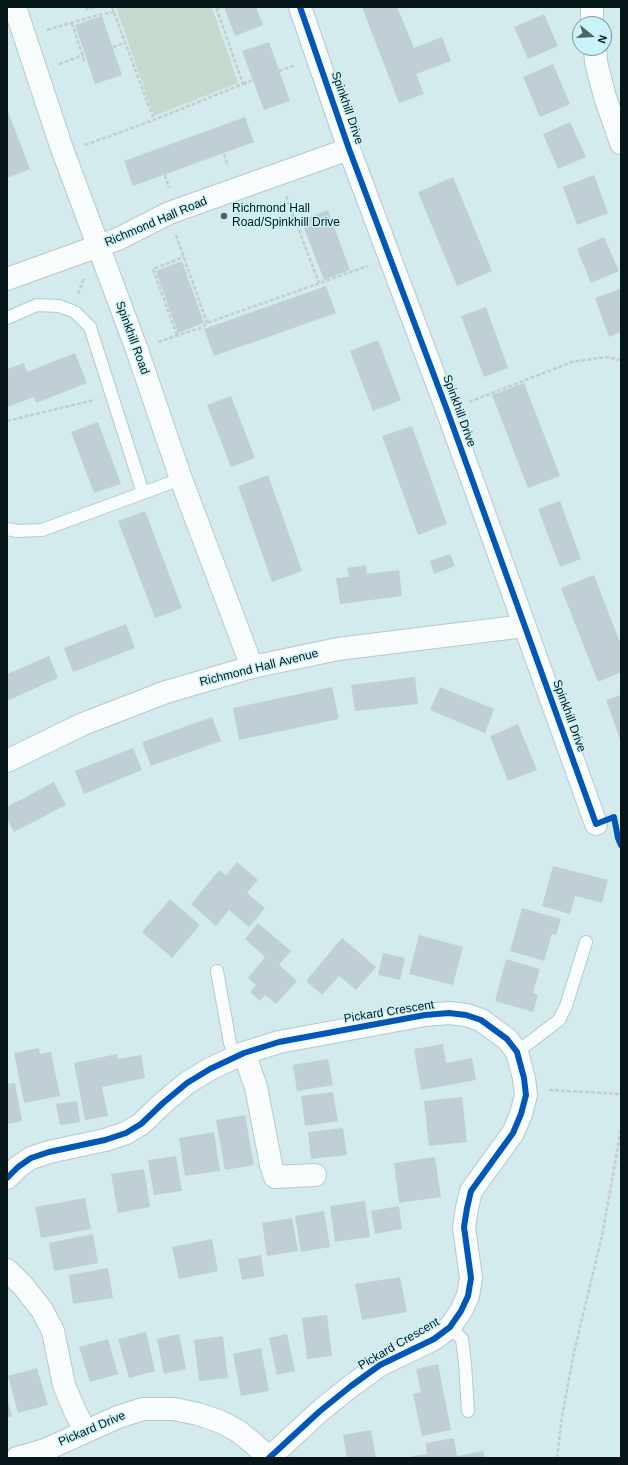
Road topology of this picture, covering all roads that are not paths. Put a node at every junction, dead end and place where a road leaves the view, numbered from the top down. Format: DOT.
graph roads {
  1 [pos="15,7"];
  2 [pos="300,7"];
  3 [pos="596,56"];
  4 [pos="621,143"];
  5 [pos="349,149"];
  6 [pos="99,246"];
  7 [pos="7,279"];
  8 [pos="7,318"];
  9 [pos="181,479"];
  10 [pos="143,493"];
  11 [pos="7,529"];
  12 [pos="524,624"];
  13 [pos="252,667"];
  14 [pos="7,761"];
  15 [pos="596,824"];
  16 [pos="586,942"];
  17 [pos="217,971"];
  18 [pos="517,1052"];
  19 [pos="239,1055"];
  20 [pos="315,1175"];
  21 [pos="7,1178"];
  22 [pos="7,1270"];
  23 [pos="450,1327"];
  24 [pos="468,1411"];
  25 [pos="85,1431"];
  26 [pos="47,1454"];
  27 [pos="17,1458"];
  28 [pos="269,1458"];
  1 -- 6 [label="street, Spinkhill Road"];
  2 -- 5 [label="street, Spinkhill Drive"];
  3 -- 4 [label="street"];
  5 -- 6 [label="street, Richmond Hall Road"];
  5 -- 12 [label="street, Spinkhill Drive"];
  6 -- 7 [label="street, Richmond Hall Road"];
  6 -- 9 [label="street, Spinkhill Road"];
  8 -- 10 [label="lane"];
  9 -- 10 [label="lane"];
  9 -- 13 [label="street, Spinkhill Road"];
  10 -- 11 [label="lane"];
  12 -- 13 [label="street, Richmond Hall Avenue"];
  12 -- 15 [label="street, Spinkhill Drive"];
  13 -- 14 [label="street, Richmond Hall Avenue"];
  16 -- 18 [label="lane"];
  17 -- 19 [label="lane"];
  18 -- 19 [label="street, Pickard Crescent"];
  18 -- 23 [label="street, Pickard Crescent"];
  19 -- 20 [label="street"];
  19 -- 21 [label="street, Pickard Crescent"];
  22 -- 25 [label="street"];
  23 -- 24 [label="lane"];
  23 -- 28 [label="street, Pickard Crescent"];
  25 -- 26 [label="street, Pickard Drive"];
  25 -- 28 [label="street, Pickard Drive"];
  26 -- 27 [label="street, Pickard Drive"];
}
